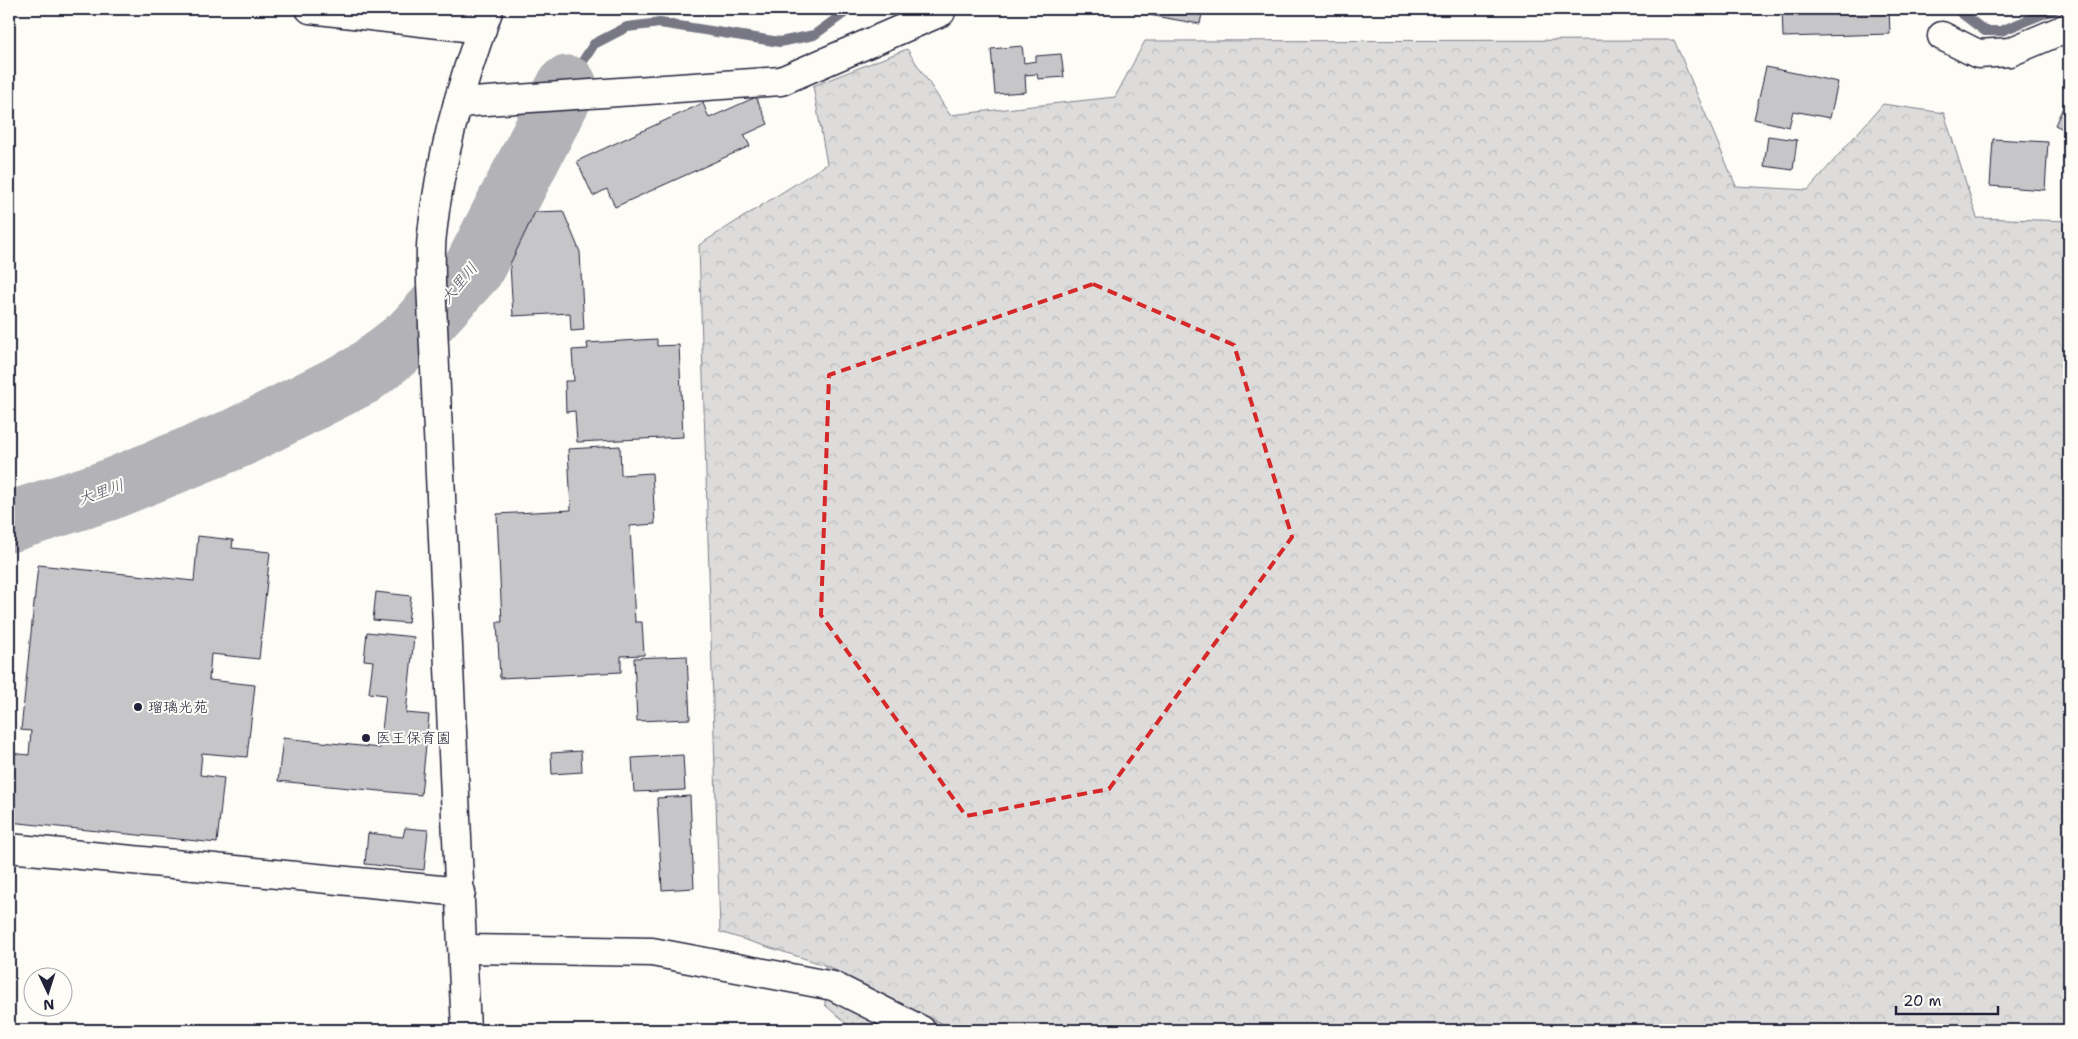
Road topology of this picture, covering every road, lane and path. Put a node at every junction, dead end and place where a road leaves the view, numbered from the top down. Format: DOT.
graph roads {
  1 [pos="310,9"];
  2 [pos="941,9"];
  3 [pos="485,19"];
  4 [pos="2069,27"];
  5 [pos="1942,36"];
  6 [pos="458,104"];
  7 [pos="9,848"];
  8 [pos="461,892"];
  9 [pos="463,949"];
  10 [pos="466,1030"];
  11 [pos="921,1030"];
  1 -- 3 [label="street"];
  2 -- 6 [label="street"];
  3 -- 6 [label="street"];
  4 -- 5 [label="street"];
  6 -- 8 [label="street"];
  7 -- 8 [label="street"];
  8 -- 9 [label="street"];
  9 -- 10 [label="street"];
  9 -- 11 [label="street"];
}
